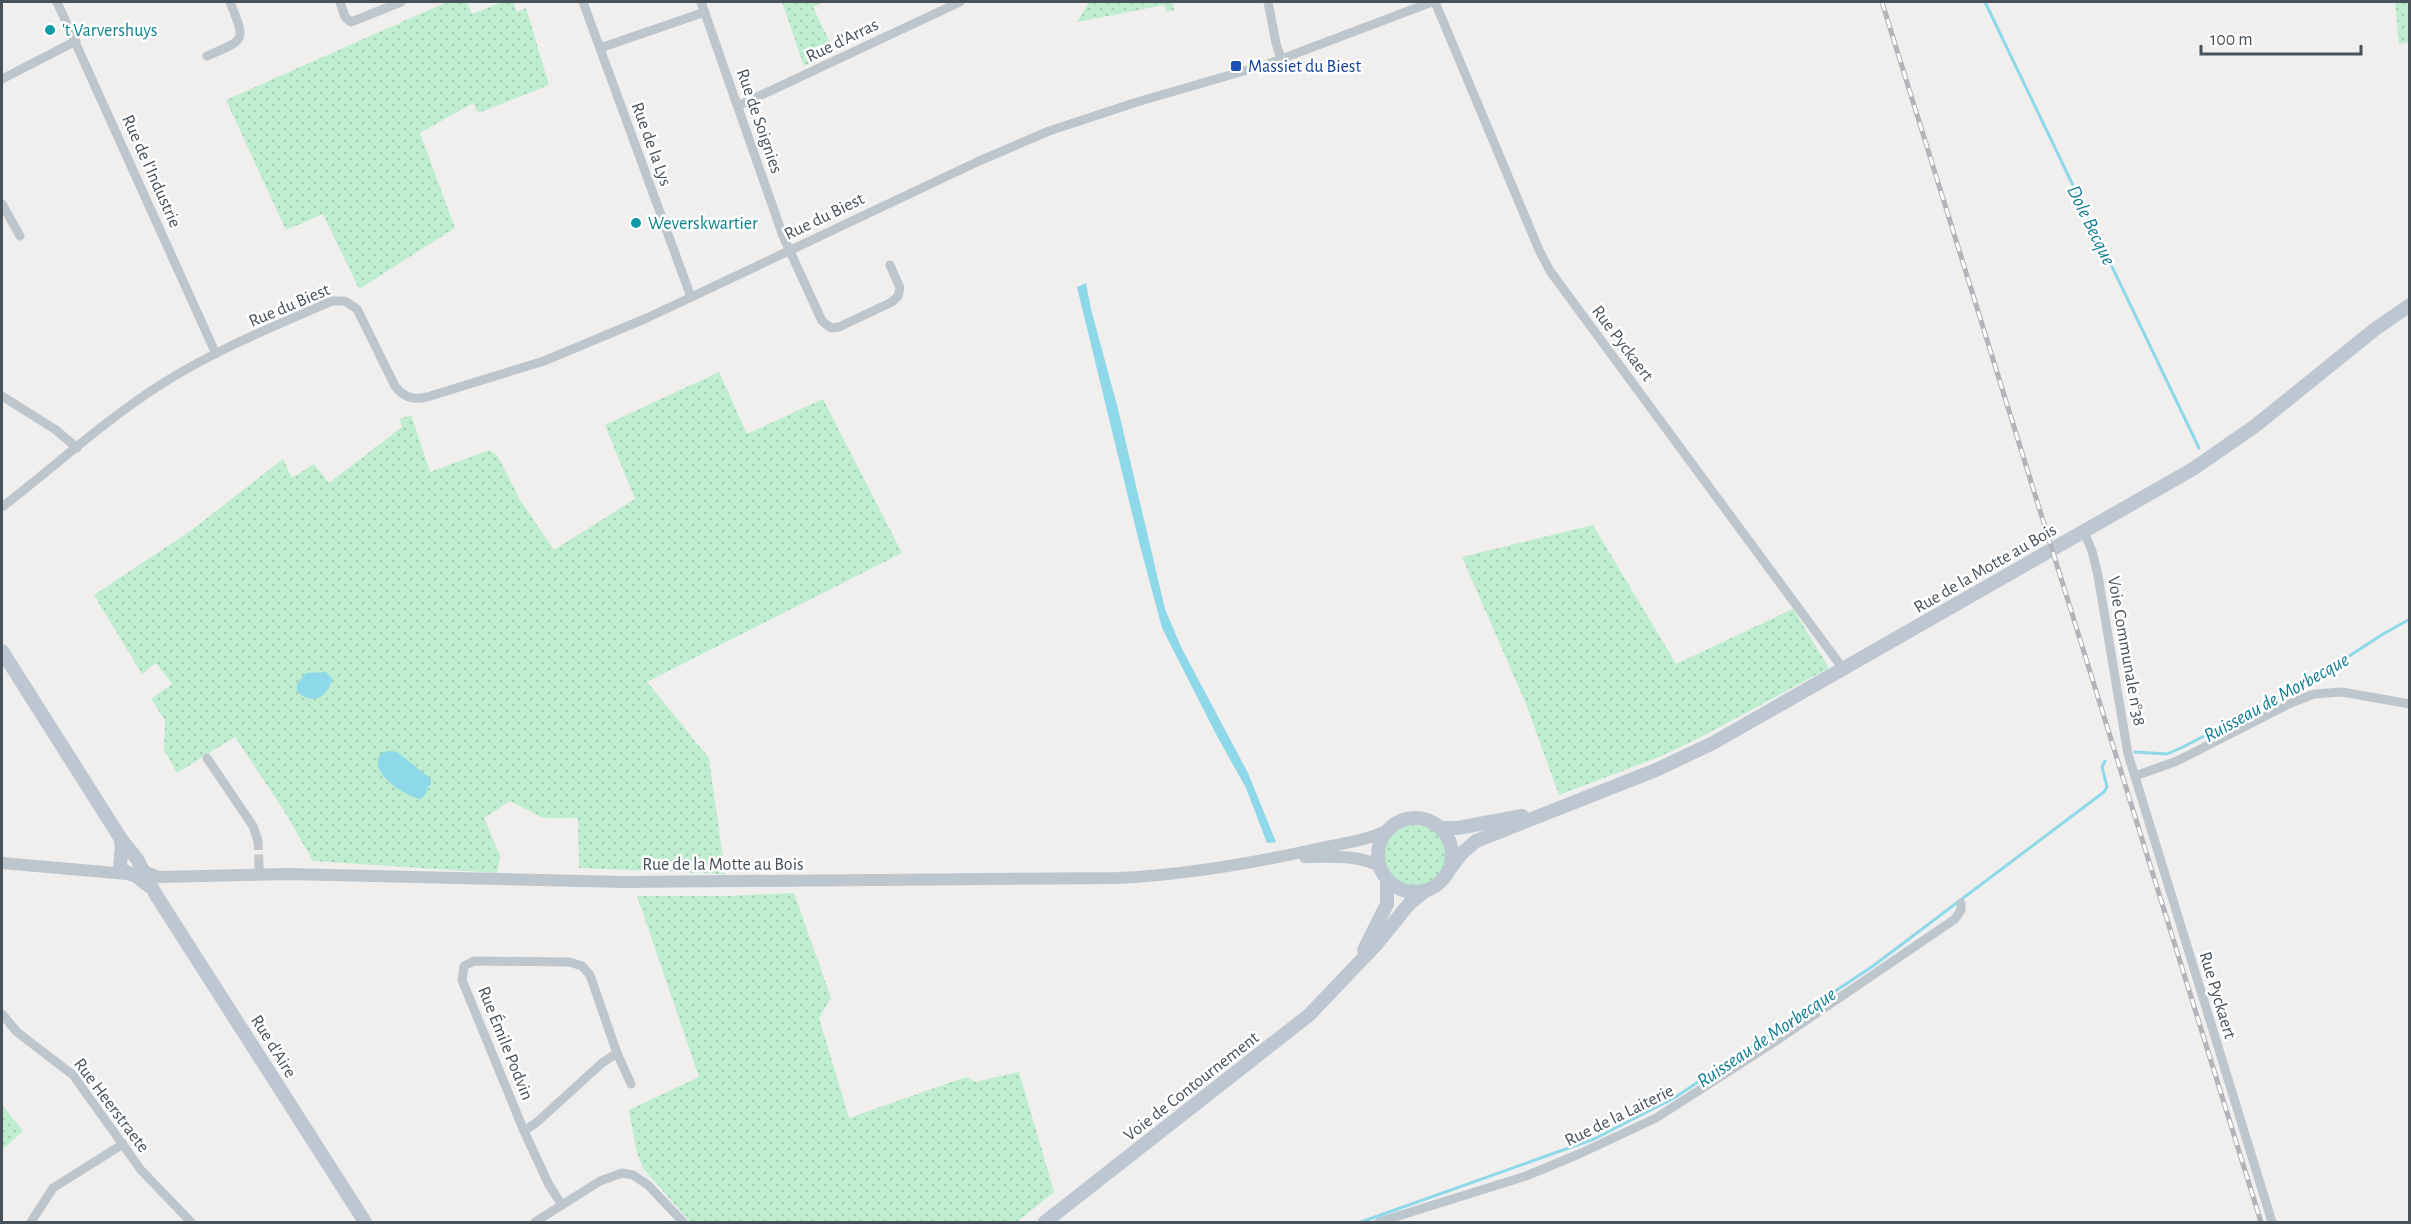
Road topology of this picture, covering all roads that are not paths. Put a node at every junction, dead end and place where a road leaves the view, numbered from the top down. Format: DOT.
graph roads {
  1 [pos="57,2"];
  2 [pos="230,2"];
  3 [pos="340,2"];
  4 [pos="401,2"];
  5 [pos="583,2"];
  6 [pos="701,2"];
  7 [pos="960,2"];
  8 [pos="1268,2"];
  9 [pos="1433,2"];
  10 [pos="705,12"];
  11 [pos="76,41"];
  12 [pos="600,48"];
  13 [pos="207,56"];
  14 [pos="1281,59"];
  15 [pos="2,79"];
  16 [pos="738,106"];
  17 [pos="2,204"];
  18 [pos="20,236"];
  19 [pos="788,251"];
  20 [pos="890,265"];
  21 [pos="691,297"];
  22 [pos="2409,305"];
  23 [pos="216,354"];
  24 [pos="2,396"];
  25 [pos="77,448"];
  26 [pos="2,507"];
  27 [pos="2084,532"];
  28 [pos="2,651"];
  29 [pos="1844,670"];
  30 [pos="2409,705"];
  31 [pos="207,758"];
  32 [pos="2135,776"];
  33 [pos="1547,811"];
  34 [pos="1440,828"];
  35 [pos="1388,830"];
  36 [pos="258,841"];
  37 [pos="1286,857"];
  38 [pos="2,863"];
  39 [pos="1379,866"];
  40 [pos="1449,870"];
  41 [pos="139,872"];
  42 [pos="1387,881"];
  43 [pos="1425,891"];
  44 [pos="1961,903"];
  45 [pos="1352,970"];
  46 [pos="2,1014"];
  47 [pos="617,1053"];
  48 [pos="631,1084"];
  49 [pos="524,1131"];
  50 [pos="123,1144"];
  51 [pos="562,1205"];
  52 [pos="31,1222"];
  53 [pos="191,1222"];
  54 [pos="365,1222"];
  55 [pos="535,1222"];
  56 [pos="683,1222"];
  57 [pos="1045,1222"];
  58 [pos="1379,1222"];
  59 [pos="2272,1222"];
  1 -- 11 [label="street, Rue de l'Industrie"];
  2 -- 13 [label="street"];
  3 -- 4 [label="street"];
  5 -- 12 [label="street, Rue de la Lys"];
  6 -- 10 [label="street, Rue de Soignies"];
  7 -- 16 [label="street, Rue d'Arras"];
  8 -- 14 [label="street"];
  9 -- 14 [label="street, Rue du Biest"];
  9 -- 29 [label="street, Rue Pyckaert"];
  10 -- 12 [label="street"];
  10 -- 16 [label="street, Rue de Soignies"];
  11 -- 15 [label="street"];
  11 -- 23 [label="street, Rue de l'Industrie"];
  12 -- 21 [label="street, Rue de la Lys"];
  14 -- 19 [label="street, Rue du Biest"];
  16 -- 19 [label="street, Rue de Soignies"];
  17 -- 18 [label="street"];
  19 -- 20 [label="street, Rue de Soignies"];
  19 -- 21 [label="street, Rue du Biest"];
  21 -- 23 [label="street, Rue du Biest"];
  22 -- 27 [label="main road, Rue de la Motte au Bois"];
  23 -- 25 [label="street"];
  24 -- 25 [label="street"];
  25 -- 26 [label="street"];
  27 -- 29 [label="main road, Rue de la Motte au Bois"];
  27 -- 32 [label="street, Voie Communale n°38"];
  28 -- 41 [label="main road, Rue d'Aire"];
  29 -- 33 [label="main road, Rue de la Motte au Bois"];
  30 -- 32 [label="street"];
  31 -- 36 [label="street"];
  32 -- 59 [label="street, Rue Pyckaert"];
  33 -- 34 [label="main road, Rue de la Motte au Bois"];
  33 -- 40 [label="main road, Rue de la Motte au Bois"];
  34 -- 35 [label="main road"];
  34 -- 40 [label="main road"];
  35 -- 37 [label="street, Rue de la Motte au Bois"];
  35 -- 39 [label="main road"];
  37 -- 39 [label="street, Rue de la Motte au Bois"];
  37 -- 41 [label="street, Rue de la Motte au Bois"];
  38 -- 41 [label="street"];
  39 -- 42 [label="main road"];
  40 -- 43 [label="main road"];
  41 -- 54 [label="main road, Rue d'Aire"];
  42 -- 43 [label="main road"];
  42 -- 45 [label="main road"];
  43 -- 45 [label="main road"];
  44 -- 58 [label="street, Rue de la Laiterie"];
  45 -- 57 [label="main road, Voie de Contournement"];
  46 -- 50 [label="street, Rue Heerstraete"];
  47 -- 48 [label="street, Rue Émile Podvin"];
  47 -- 49 [label="street, Rue Émile Podvin"];
  47 -- 49 [label="street, Rue Émile Podvin"];
  49 -- 51 [label="street, Rue Émile Podvin"];
  50 -- 52 [label="street"];
  50 -- 53 [label="street, Rue Heerstraete"];
  51 -- 55 [label="street"];
  51 -- 56 [label="street"];
}
